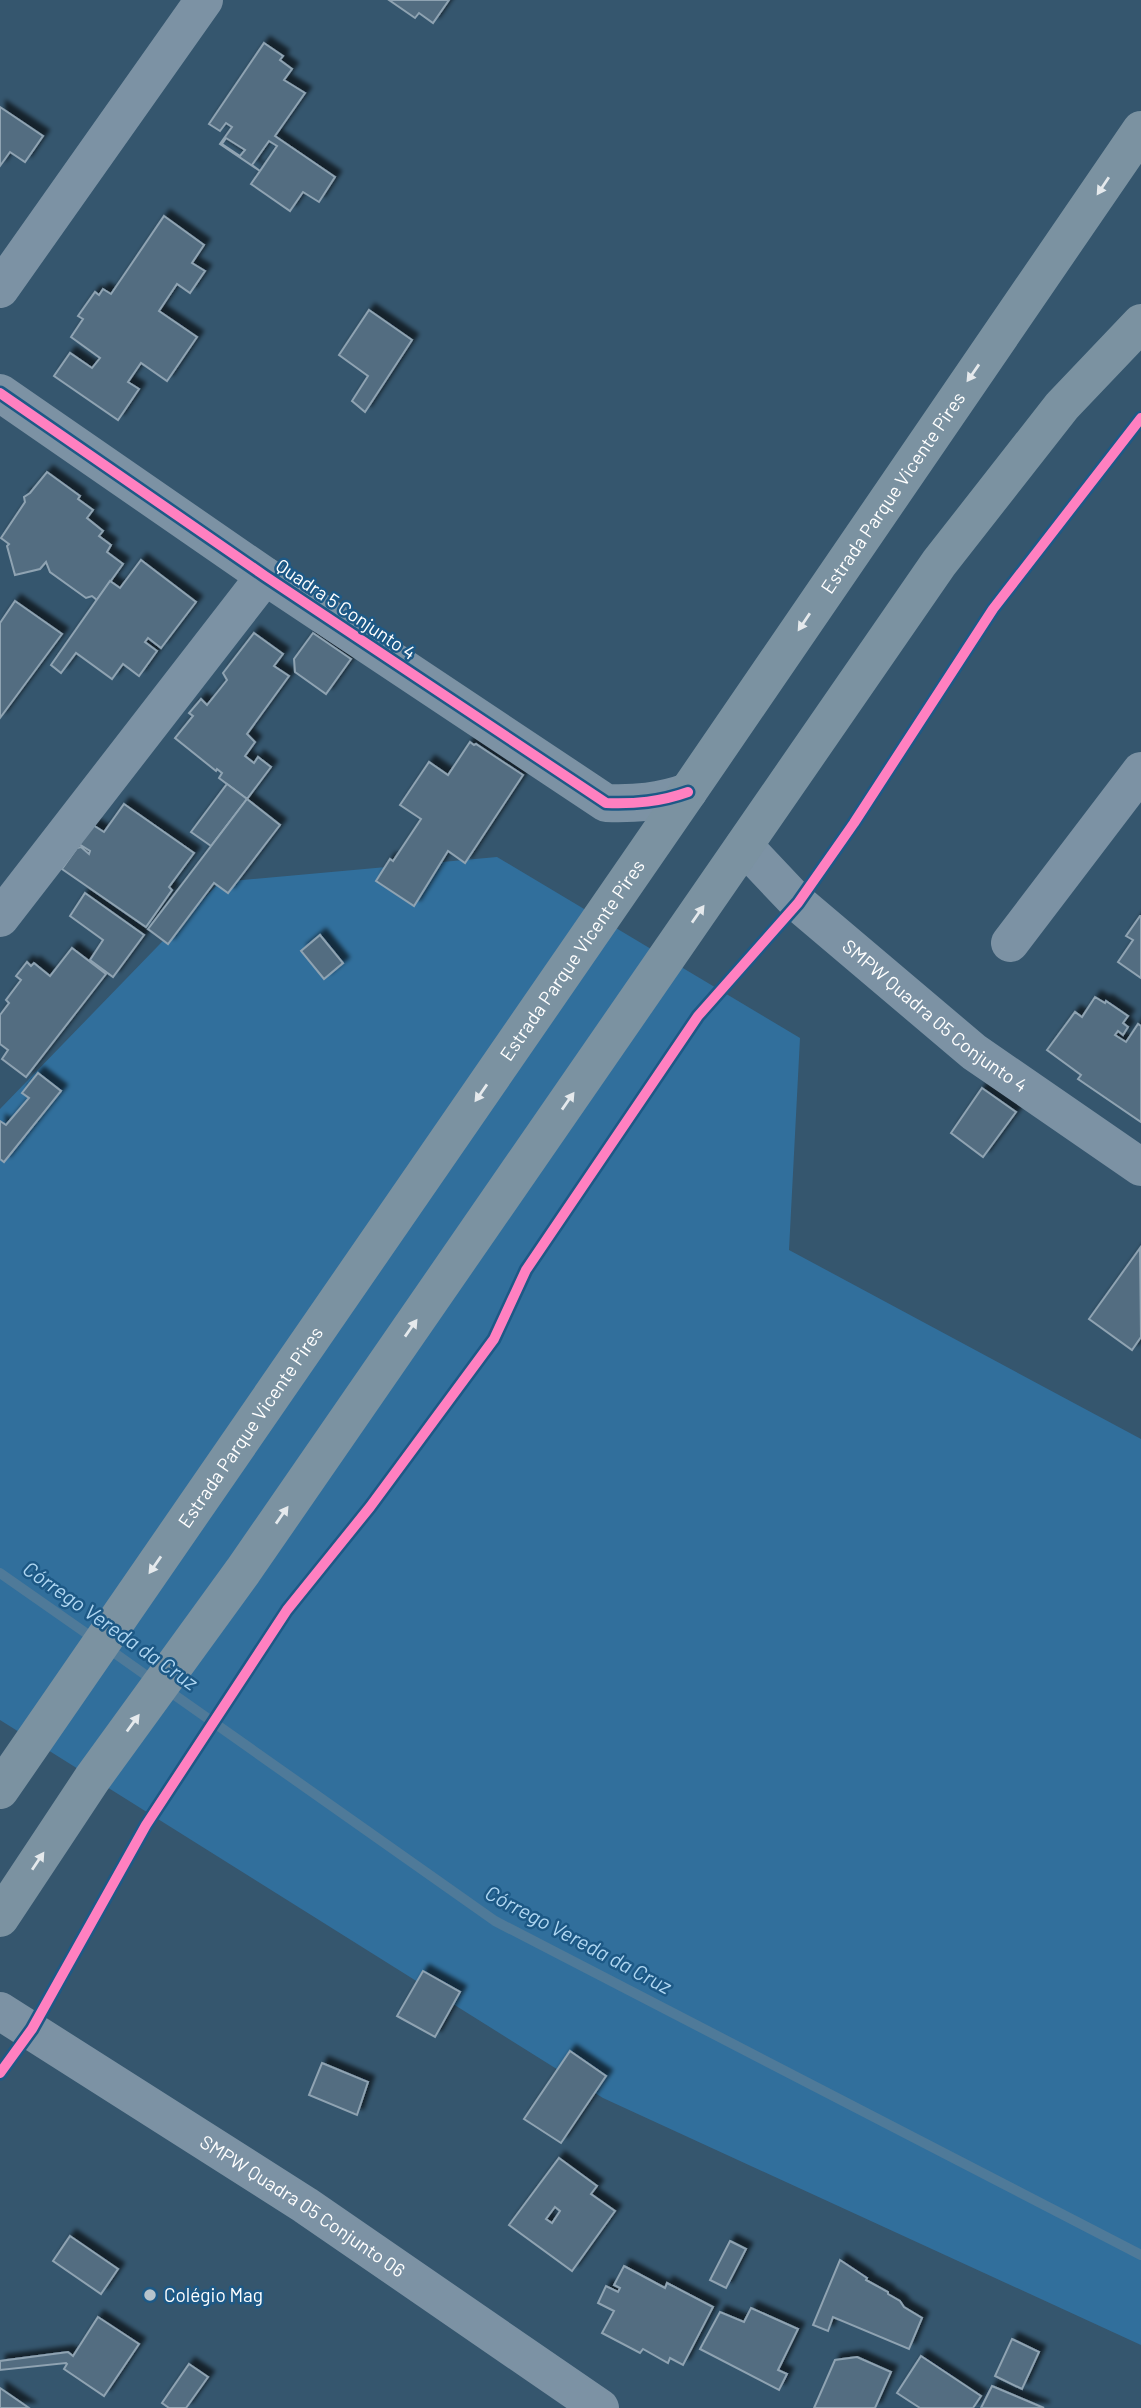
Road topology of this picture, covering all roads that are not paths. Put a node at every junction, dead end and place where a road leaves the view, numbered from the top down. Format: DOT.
graph roads {
  1 [pos="204,0"];
  2 [pos="1141,130"];
  3 [pos="0,289"];
  4 [pos="1141,323"];
  5 [pos="0,393"];
  6 [pos="265,576"];
  7 [pos="1141,771"];
  8 [pos="688,792"];
  9 [pos="744,846"];
  10 [pos="0,918"];
  11 [pos="1010,943"];
  12 [pos="1141,1167"];
  13 [pos="0,1790"];
  14 [pos="0,1918"];
  15 [pos="0,2011"];
  16 [pos="600,2408"];
  1 -- 3 [label="street"];
  2 -- 8 [label="main road, Estrada Parque Vicente Pires, one-way"];
  4 -- 9 [label="main road"];
  5 -- 6 [label="street, Quadra 5 Conjunto 4"];
  6 -- 8 [label="street, Quadra 5 Conjunto 4"];
  6 -- 10 [label="street"];
  7 -- 11 [label="street"];
  8 -- 13 [label="main road, Estrada Parque Vicente Pires, one-way"];
  9 -- 12 [label="street, SMPW Quadra 05 Conjunto 4"];
  14 -- 9 [label="main road, one-way"];
  15 -- 16 [label="street, SMPW Quadra 05 Conjunto 06"];
}
